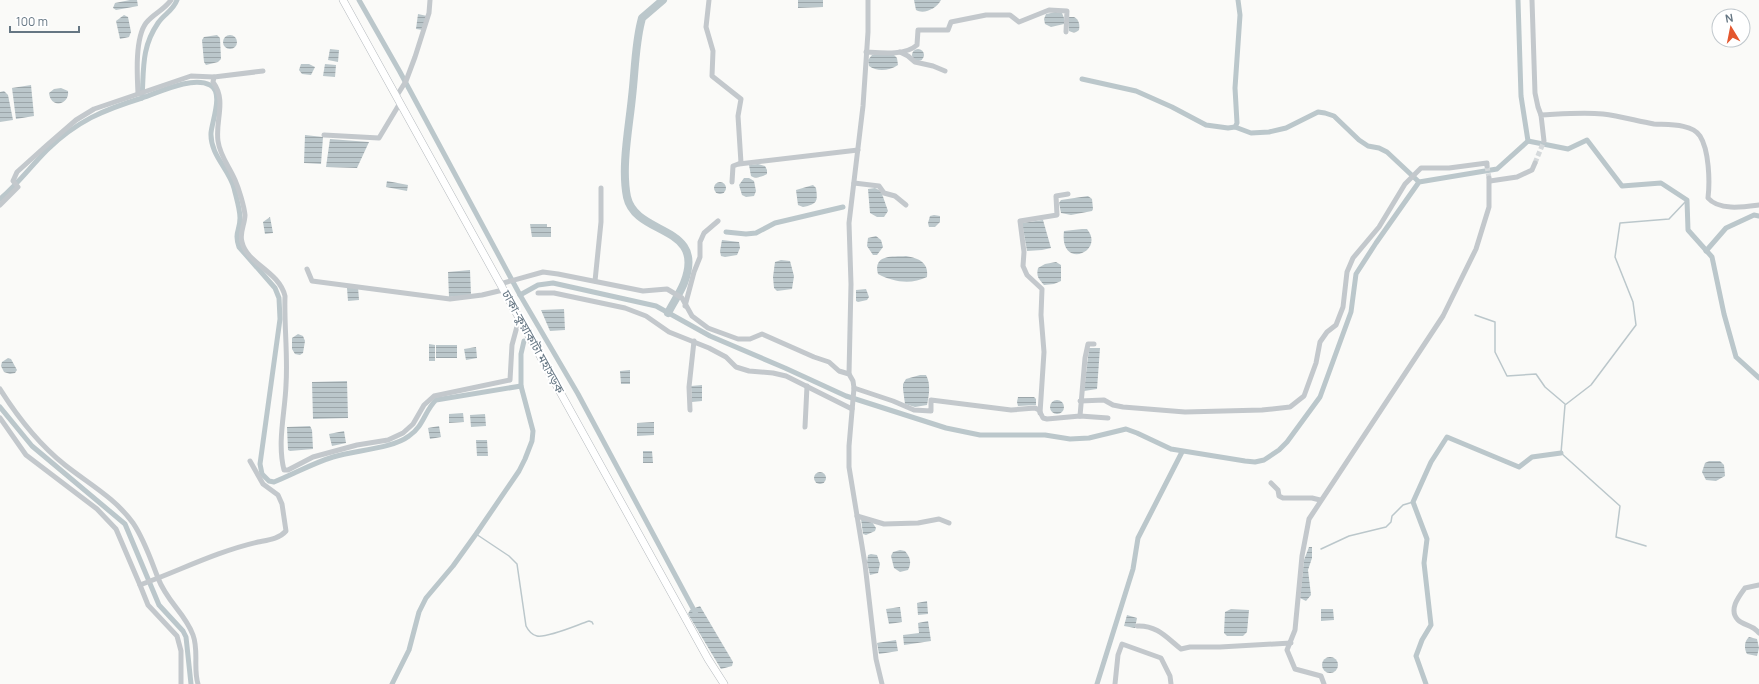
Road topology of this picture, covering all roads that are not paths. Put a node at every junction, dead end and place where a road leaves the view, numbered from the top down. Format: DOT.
graph roads {
  1 [pos="171,0"];
  2 [pos="342,0"];
  3 [pos="430,0"];
  4 [pos="710,0"];
  5 [pos="868,0"];
  6 [pos="1532,0"];
  7 [pos="1066,32"];
  8 [pos="866,52"];
  9 [pos="900,52"];
  10 [pos="263,71"];
  11 [pos="945,71"];
  12 [pos="214,77"];
  13 [pos="138,93"];
  14 [pos="398,100"];
  15 [pos="1541,115"];
  16 [pos="324,134"];
  17 [pos="1544,141"];
  18 [pos="858,150"];
  19 [pos="1535,163"];
  20 [pos="739,164"];
  21 [pos="1488,166"];
  22 [pos="732,182"];
  23 [pos="854,183"];
  24 [pos="601,188"];
  25 [pos="1068,194"];
  26 [pos="0,205"];
  27 [pos="906,205"];
  28 [pos="1759,205"];
  29 [pos="718,221"];
  30 [pos="307,269"];
  31 [pos="595,281"];
  32 [pos="502,287"];
  33 [pos="538,294"];
  34 [pos="685,306"];
  35 [pos="519,319"];
  36 [pos="694,341"];
  37 [pos="1094,344"];
  38 [pos="849,374"];
  39 [pos="807,386"];
  40 [pos="854,388"];
  41 [pos="0,389"];
  42 [pos="1080,401"];
  43 [pos="852,409"];
  44 [pos="690,410"];
  45 [pos="1040,413"];
  46 [pos="1080,416"];
  47 [pos="0,418"];
  48 [pos="1108,418"];
  49 [pos="805,427"];
  50 [pos="250,461"];
  51 [pos="1271,483"];
  52 [pos="1320,500"];
  53 [pos="857,516"];
  54 [pos="950,523"];
  55 [pos="156,579"];
  56 [pos="142,584"];
  57 [pos="1759,585"];
  58 [pos="1137,626"];
  59 [pos="1759,633"];
  60 [pos="1291,643"];
  61 [pos="181,684"];
  62 [pos="198,684"];
  63 [pos="724,684"];
  64 [pos="882,684"];
  65 [pos="1115,684"];
  66 [pos="1171,684"];
  67 [pos="1324,684"];
  1 -- 13 [label="street"];
  2 -- 14 [label="main road, ঢাকা-কুয়াকাটা মহাসড়ক"];
  3 -- 14 [label="street"];
  4 -- 20 [label="street"];
  5 -- 8 [label="street"];
  6 -- 15 [label="street"];
  7 -- 9 [label="street"];
  8 -- 9 [label="street"];
  8 -- 18 [label="street"];
  9 -- 11 [label="street"];
  10 -- 12 [label="street"];
  12 -- 13 [label="street"];
  12 -- 35 [label="street"];
  13 -- 26 [label="street"];
  14 -- 16 [label="street"];
  14 -- 32 [label="main road, ঢাকা-কুয়াকাটা মহাসড়ক"];
  15 -- 17 [label="street"];
  15 -- 28 [label="street"];
  18 -- 20 [label="street"];
  18 -- 23 [label="street"];
  19 -- 52 [label="street"];
  20 -- 22 [label="street"];
  21 -- 42 [label="street"];
  23 -- 27 [label="street"];
  23 -- 38 [label="street"];
  24 -- 31 [label="street"];
  25 -- 45 [label="street"];
  29 -- 34 [label="street"];
  30 -- 32 [label="street"];
  31 -- 32 [label="street"];
  31 -- 34 [label="street"];
  32 -- 35 [label="main road, ঢাকা-কুয়াকাটা মহাসড়ক"];
  33 -- 36 [label="street"];
  34 -- 38 [label="street"];
  35 -- 63 [label="main road, ঢাকা-কুয়াকাটা মহাসড়ক"];
  36 -- 39 [label="street"];
  36 -- 44 [label="street"];
  37 -- 42 [label="street"];
  38 -- 40 [label="street"];
  39 -- 43 [label="street"];
  39 -- 49 [label="street"];
  40 -- 43 [label="street"];
  40 -- 45 [label="street"];
  41 -- 55 [label="street"];
  42 -- 46 [label="street"];
  43 -- 53 [label="street"];
  45 -- 46 [label="street"];
  46 -- 48 [label="street"];
  47 -- 56 [label="street"];
  50 -- 55 [label="street"];
  51 -- 52 [label="street"];
  52 -- 60 [label="street"];
  53 -- 54 [label="street"];
  53 -- 64 [label="street"];
  55 -- 56 [label="street"];
  55 -- 62 [label="street"];
  56 -- 61 [label="street"];
  57 -- 59 [label="street"];
  58 -- 60 [label="street"];
  60 -- 67 [label="street"];
  65 -- 66 [label="street"];
}
